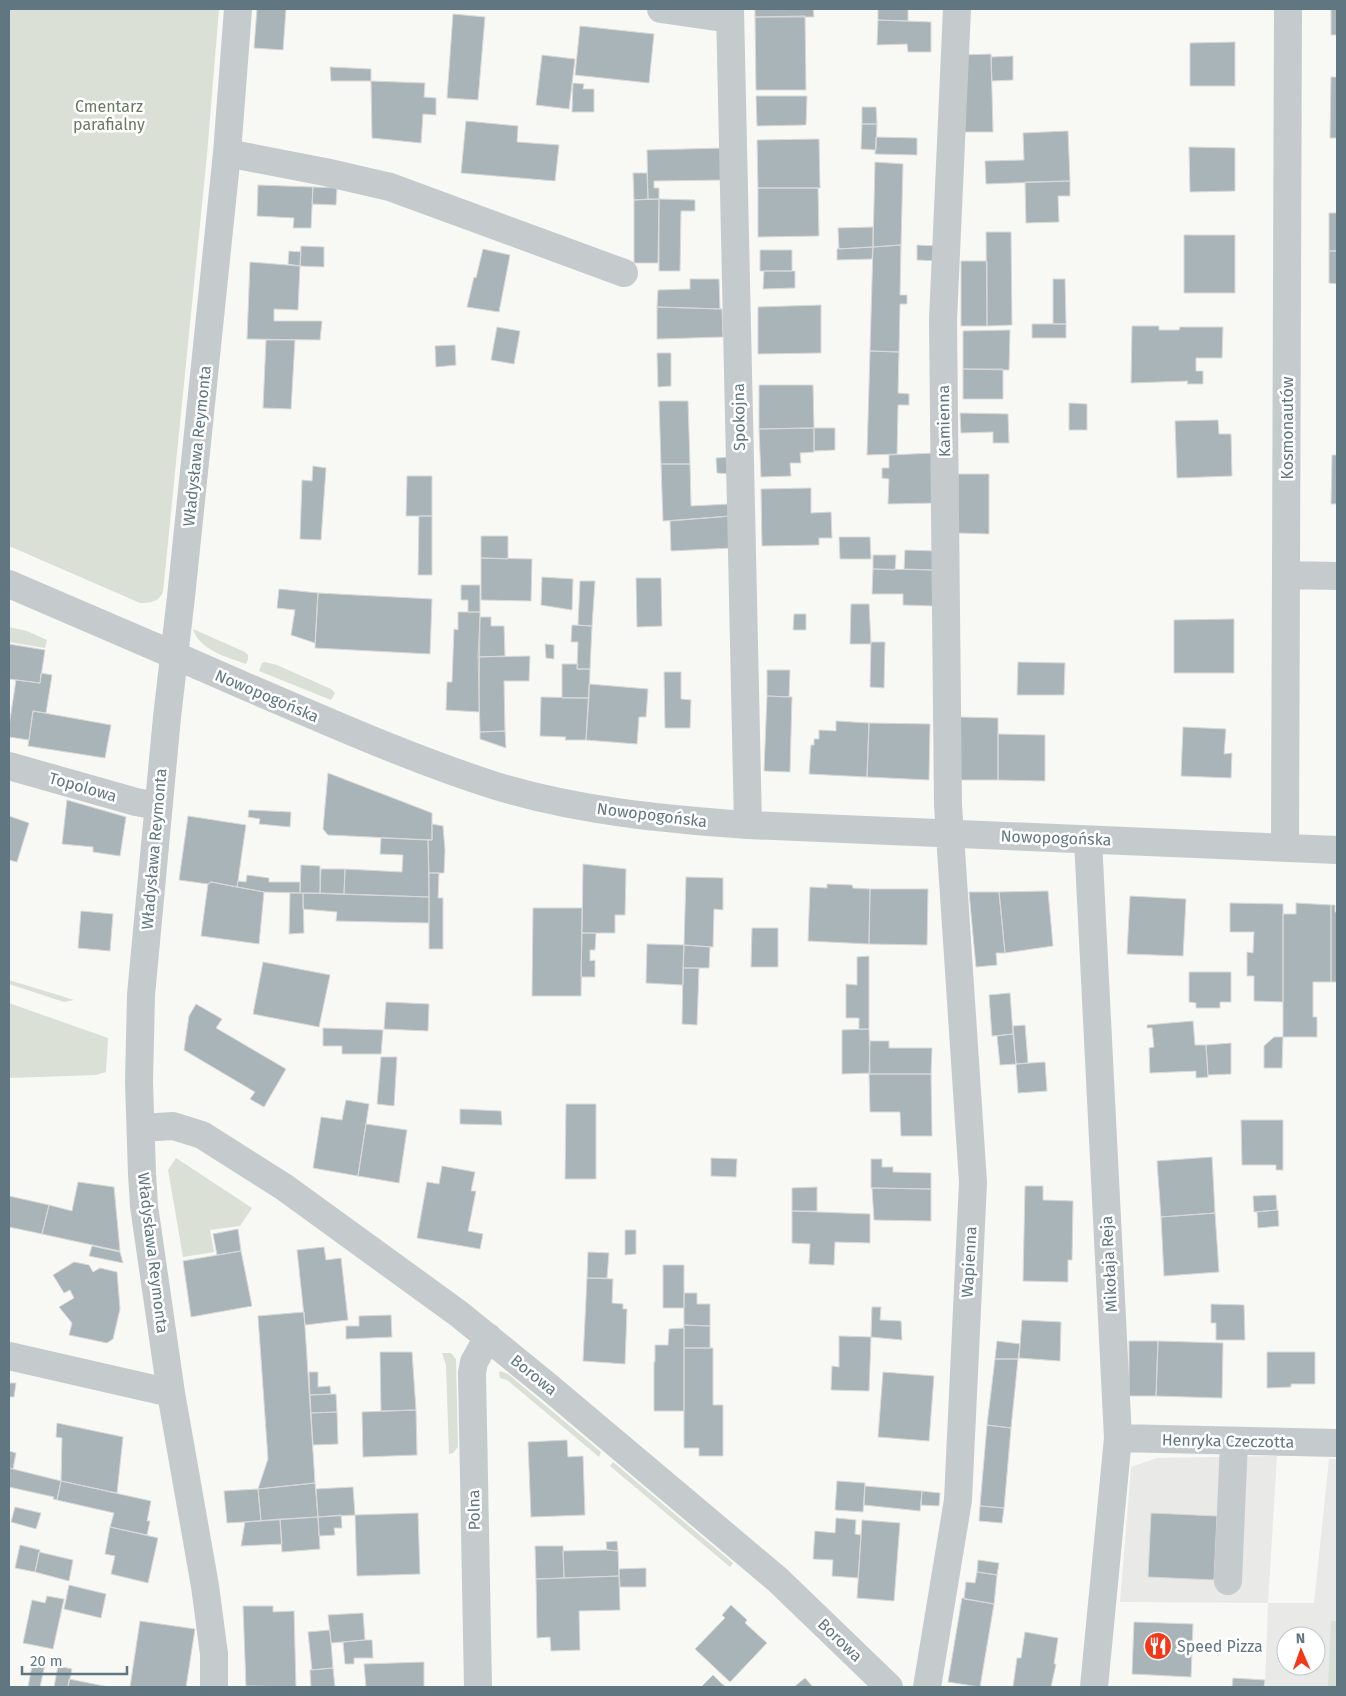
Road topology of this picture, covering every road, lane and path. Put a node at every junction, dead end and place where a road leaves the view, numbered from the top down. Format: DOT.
graph roads {
  1 [pos="238,9"];
  2 [pos="661,9"];
  3 [pos="956,9"];
  4 [pos="1288,9"];
  5 [pos="730,14"];
  6 [pos="227,154"];
  7 [pos="624,273"];
  8 [pos="1286,575"];
  9 [pos="1337,576"];
  10 [pos="9,584"];
  11 [pos="173,656"];
  12 [pos="9,766"];
  13 [pos="158,806"];
  14 [pos="748,825"];
  15 [pos="950,834"];
  16 [pos="1088,840"];
  17 [pos="1286,847"];
  18 [pos="1337,850"];
  19 [pos="141,1128"];
  20 [pos="488,1338"];
  21 [pos="9,1356"];
  22 [pos="171,1393"];
  23 [pos="1118,1438"];
  24 [pos="1234,1441"];
  25 [pos="1337,1443"];
  26 [pos="1228,1581"];
  27 [pos="214,1687"];
  28 [pos="478,1687"];
  29 [pos="889,1687"];
  30 [pos="927,1687"];
  31 [pos="1094,1687"];
  1 -- 6 [label="street, Władysława Reymonta"];
  2 -- 5 [label="street"];
  3 -- 15 [label="street, Kamienna"];
  4 -- 8 [label="street, Kosmonautów"];
  5 -- 14 [label="street, Spokojna"];
  6 -- 7 [label="street"];
  6 -- 11 [label="street, Władysława Reymonta"];
  8 -- 9 [label="street"];
  8 -- 17 [label="street, Kosmonautów"];
  10 -- 11 [label="street, Nowopogońska"];
  11 -- 13 [label="street, Władysława Reymonta"];
  11 -- 14 [label="street, Nowopogońska"];
  12 -- 13 [label="street, Topolowa"];
  13 -- 19 [label="street, Władysława Reymonta"];
  14 -- 15 [label="street, Nowopogońska"];
  15 -- 16 [label="street, Nowopogońska"];
  15 -- 30 [label="street, Wapienna"];
  16 -- 17 [label="street, Nowopogońska"];
  16 -- 23 [label="street, Mikołaja Reja"];
  17 -- 18 [label="street, Nowopogońska"];
  19 -- 20 [label="street, Borowa"];
  19 -- 22 [label="street, Władysława Reymonta"];
  20 -- 28 [label="street, Polna"];
  20 -- 29 [label="street, Borowa"];
  21 -- 22 [label="street"];
  22 -- 27 [label="street, Władysława Reymonta"];
  23 -- 24 [label="street, Henryka Czeczotta"];
  23 -- 31 [label="street, Mikołaja Reja"];
  24 -- 25 [label="street, Henryka Czeczotta"];
  24 -- 26 [label="street"];
}
